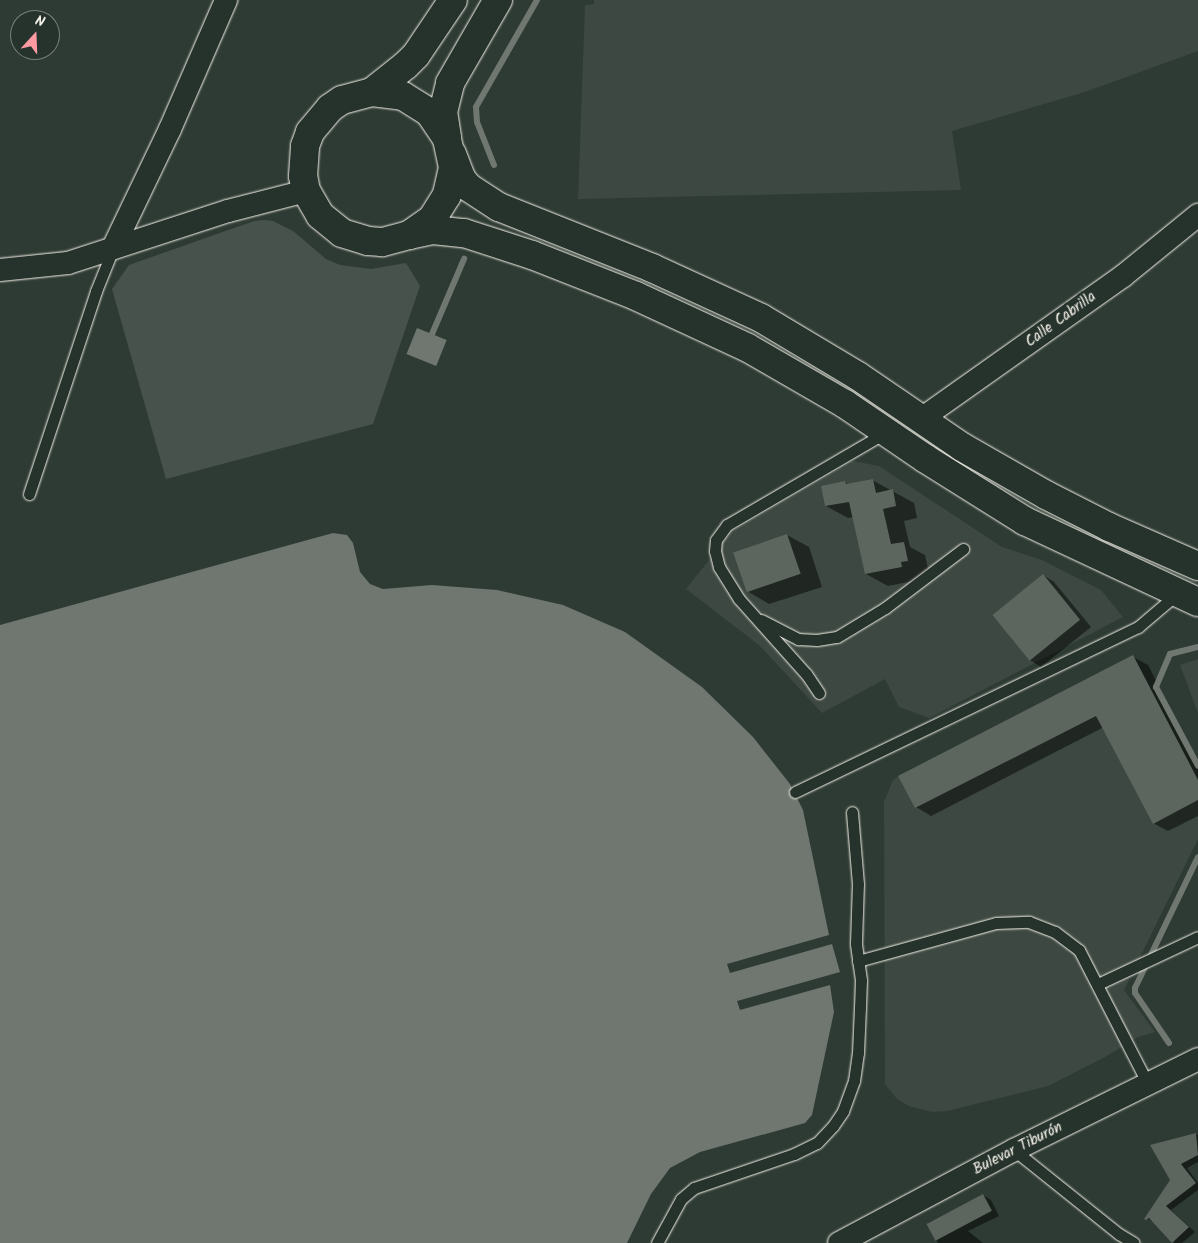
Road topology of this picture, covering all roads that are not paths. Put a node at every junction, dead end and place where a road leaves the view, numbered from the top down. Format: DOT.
graph roads {
  1 [pos="226,0"];
  2 [pos="452,0"];
  3 [pos="498,0"];
  4 [pos="372,92"];
  5 [pos="450,146"];
  6 [pos="306,191"];
  7 [pos="1198,215"];
  8 [pos="409,235"];
  9 [pos="113,248"];
  10 [pos="0,270"];
  11 [pos="921,419"];
  12 [pos="887,431"];
  13 [pos="29,494"];
  14 [pos="963,549"];
  15 [pos="1198,566"];
  16 [pos="1188,597"];
  17 [pos="755,617"];
  18 [pos="819,693"];
  19 [pos="795,792"];
  20 [pos="852,812"];
  21 [pos="1198,937"];
  22 [pos="858,961"];
  23 [pos="1098,984"];
  24 [pos="1198,1059"];
  25 [pos="1148,1084"];
  26 [pos="1014,1150"];
  27 [pos="657,1243"];
  28 [pos="839,1243"];
  29 [pos="1134,1243"];
  1 -- 9 [label="street"];
  2 -- 4 [label="street"];
  3 -- 5 [label="street"];
  4 -- 5 [label="street"];
  4 -- 6 [label="street"];
  5 -- 8 [label="street"];
  5 -- 11 [label="street"];
  6 -- 8 [label="street"];
  6 -- 9 [label="street"];
  7 -- 11 [label="street, Calle Cabrilla"];
  8 -- 12 [label="street"];
  9 -- 10 [label="street"];
  9 -- 13 [label="lane"];
  11 -- 15 [label="street"];
  12 -- 16 [label="street"];
  12 -- 17 [label="lane"];
  14 -- 17 [label="lane"];
  16 -- 19 [label="lane"];
  17 -- 18 [label="lane"];
  20 -- 22 [label="lane"];
  21 -- 23 [label="lane"];
  22 -- 23 [label="lane"];
  22 -- 27 [label="lane"];
  23 -- 25 [label="lane"];
  24 -- 25 [label="street, Bulevar Tiburón"];
  25 -- 26 [label="street, Bulevar Tiburón"];
  26 -- 28 [label="street, Bulevar Tiburón"];
  26 -- 29 [label="lane"];
}
